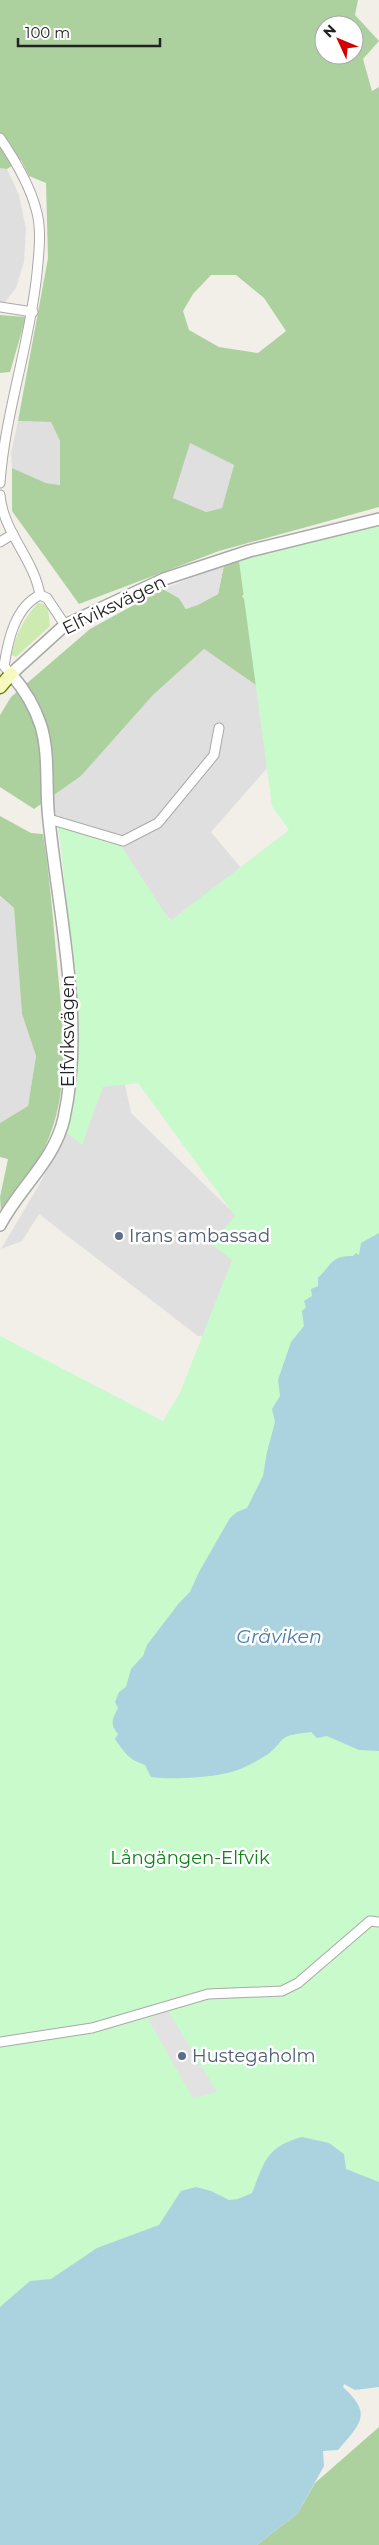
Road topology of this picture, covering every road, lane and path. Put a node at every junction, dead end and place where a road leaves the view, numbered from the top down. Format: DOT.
graph roads {
  1 [pos="0,138"];
  2 [pos="0,307"];
  3 [pos="33,312"];
  4 [pos="0,483"];
  5 [pos="0,495"];
  6 [pos="379,519"];
  7 [pos="12,534"];
  8 [pos="0,542"];
  9 [pos="40,594"];
  10 [pos="65,625"];
  11 [pos="11,674"];
  12 [pos="0,686"];
  13 [pos="219,728"];
  14 [pos="49,819"];
  15 [pos="0,1225"];
  16 [pos="379,1922"];
  17 [pos="0,2042"];
  1 -- 3 [label="street"];
  2 -- 3 [label="street"];
  3 -- 4 [label="street"];
  5 -- 7 [label="street"];
  6 -- 10 [label="street, Elfviksvägen"];
  7 -- 8 [label="street"];
  7 -- 9 [label="street"];
  9 -- 10 [label="street"];
  9 -- 11 [label="street"];
  10 -- 11 [label="street, Elfviksvägen"];
  11 -- 12 [label="main road"];
  11 -- 14 [label="street, Elfviksvägen"];
  13 -- 14 [label="street"];
  14 -- 15 [label="street, Elfviksvägen"];
  16 -- 17 [label="street"];
}
